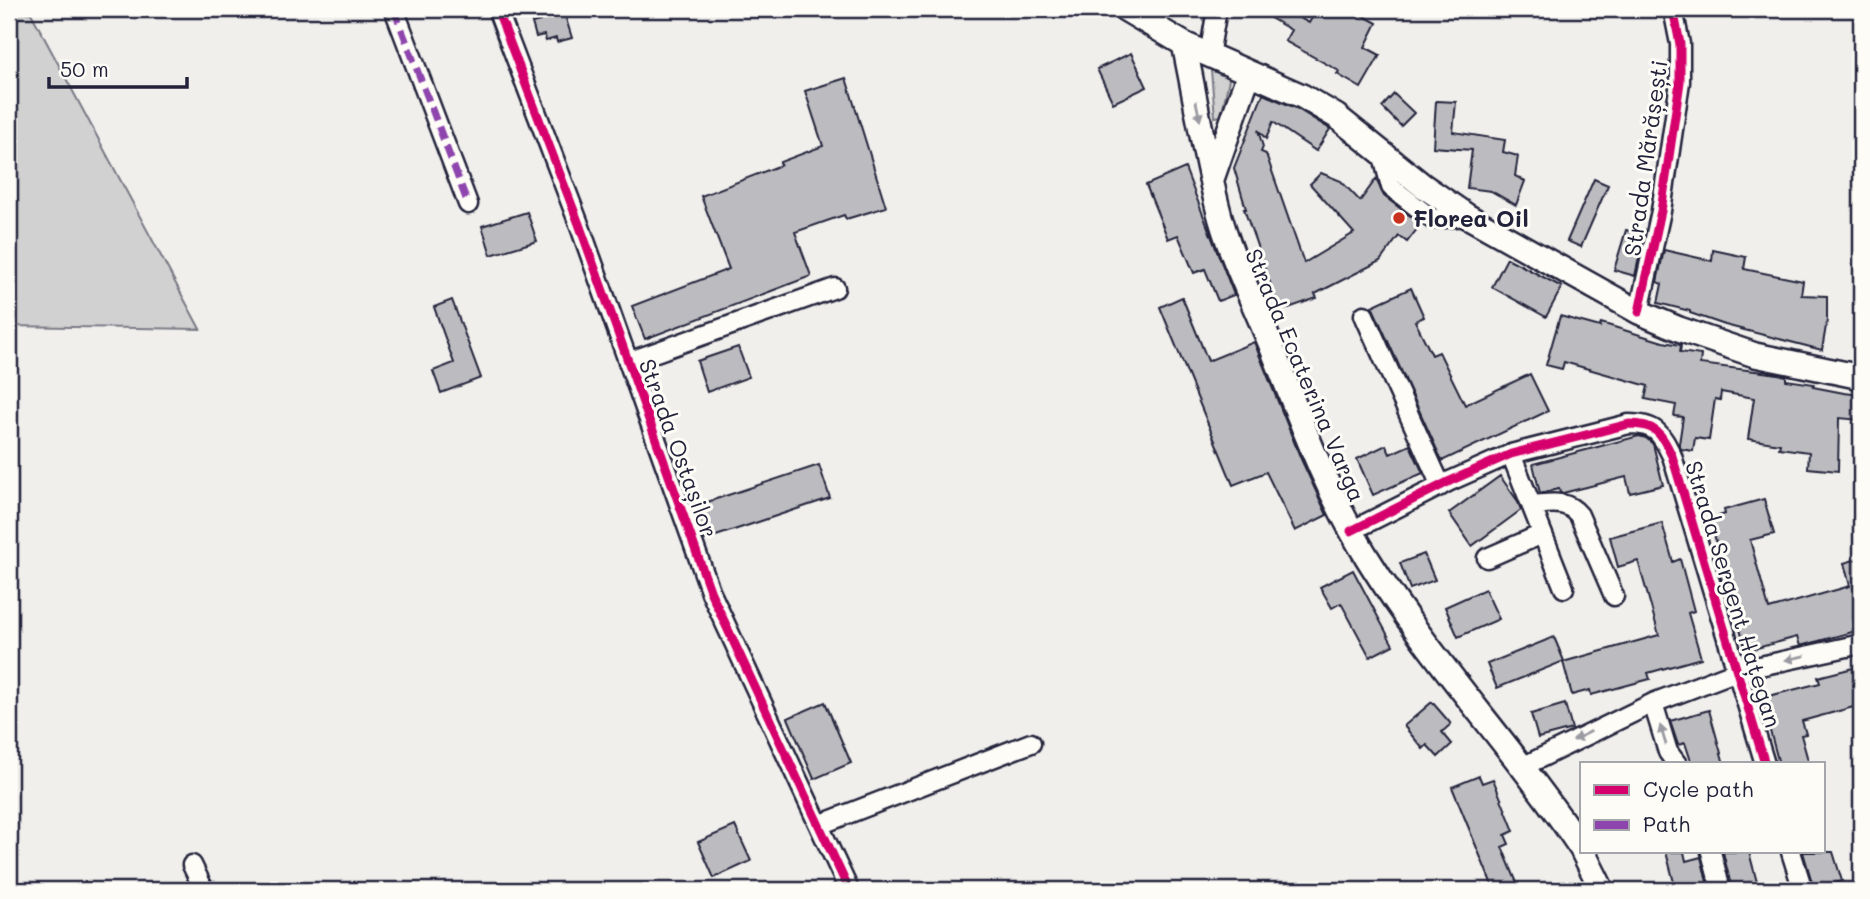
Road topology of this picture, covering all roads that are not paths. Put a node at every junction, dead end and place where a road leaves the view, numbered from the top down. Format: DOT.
graph roads {
  1 [pos="394,9"];
  2 [pos="497,9"];
  3 [pos="1125,9"];
  4 [pos="1217,9"];
  5 [pos="1673,9"];
  6 [pos="1687,9"];
  7 [pos="1184,44"];
  8 [pos="1680,44"];
  9 [pos="1209,56"];
  10 [pos="1249,73"];
  11 [pos="1212,179"];
  12 [pos="468,204"];
  13 [pos="835,288"];
  14 [pos="1639,312"];
  15 [pos="1364,315"];
  16 [pos="628,362"];
  17 [pos="1861,377"];
  18 [pos="1511,454"];
  19 [pos="1441,486"];
  20 [pos="1531,505"];
  21 [pos="1351,531"];
  22 [pos="1542,534"];
  23 [pos="1487,558"];
  24 [pos="1564,588"];
  25 [pos="1614,596"];
  26 [pos="1861,643"];
  27 [pos="1737,671"];
  28 [pos="1653,703"];
  29 [pos="1031,743"];
  30 [pos="1676,762"];
  31 [pos="1764,762"];
  32 [pos="1524,766"];
  33 [pos="819,825"];
  34 [pos="1580,847"];
  35 [pos="1584,853"];
  36 [pos="1711,853"];
  37 [pos="1791,853"];
  38 [pos="192,864"];
  39 [pos="204,890"];
  40 [pos="849,890"];
  41 [pos="1602,890"];
  42 [pos="1721,890"];
  43 [pos="1802,890"];
  1 -- 12 [label="street"];
  2 -- 16 [label="street, Strada Ostașilor"];
  3 -- 7 [label="main road"];
  4 -- 9 [label="street"];
  5 -- 8 [label="street, Strada Mărășești"];
  6 -- 8 [label="street"];
  7 -- 9 [label="main road"];
  7 -- 11 [label="main road, Strada Ecaterina Varga, one-way"];
  8 -- 14 [label="street, Strada Mărășești"];
  9 -- 10 [label="main road"];
  10 -- 11 [label="main road"];
  10 -- 14 [label="main road"];
  11 -- 21 [label="main road, Strada Ecaterina Varga"];
  13 -- 16 [label="street"];
  14 -- 17 [label="main road"];
  15 -- 19 [label="street"];
  16 -- 33 [label="street, Strada Ostașilor"];
  18 -- 19 [label="street, Strada Sergent Hațegan"];
  18 -- 20 [label="street"];
  18 -- 27 [label="street, Strada Sergent Hațegan"];
  19 -- 21 [label="street, Strada Sergent Hațegan"];
  20 -- 22 [label="street"];
  20 -- 25 [label="street"];
  21 -- 32 [label="main road, Strada Ecaterina Varga"];
  22 -- 23 [label="street"];
  22 -- 24 [label="street"];
  26 -- 27 [label="street, Strada Sergent Hațegan, one-way"];
  27 -- 28 [label="street, Strada Sergent Hațegan"];
  27 -- 31 [label="street, Strada Sergent Hațegan"];
  30 -- 28 [label="street, one-way"];
  28 -- 32 [label="street, Strada Sergent Hațegan, one-way"];
  29 -- 33 [label="street"];
  32 -- 34 [label="main road, Strada Ecaterina Varga"];
  33 -- 40 [label="street, Strada Ostașilor"];
  35 -- 41 [label="main road, Strada Ecaterina Varga"];
  36 -- 42 [label="street"];
  37 -- 43 [label="street"];
  38 -- 39 [label="street"];
}
